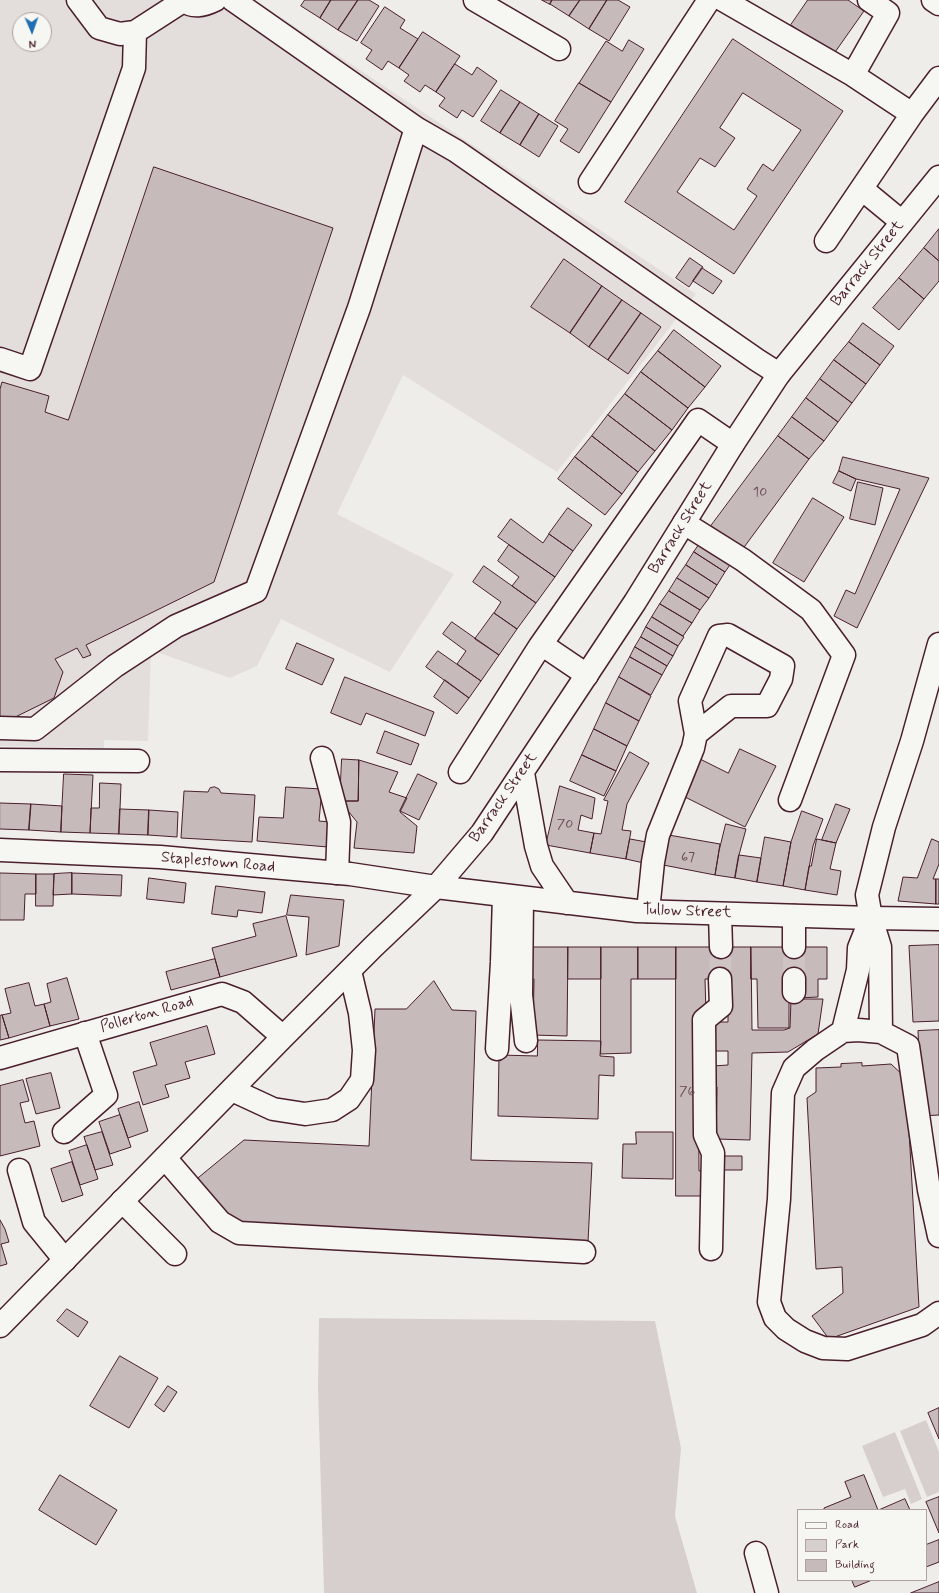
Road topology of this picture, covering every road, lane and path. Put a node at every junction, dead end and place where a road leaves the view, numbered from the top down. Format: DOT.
graph roads {
  1 [pos="215,0"];
  2 [pos="233,0"];
  3 [pos="475,0"];
  4 [pos="710,0"];
  5 [pos="723,0"];
  6 [pos="869,0"];
  7 [pos="933,0"];
  8 [pos="182,1"];
  9 [pos="82,4"];
  10 [pos="939,4"];
  11 [pos="135,32"];
  12 [pos="559,49"];
  13 [pos="853,75"];
  14 [pos="939,78"];
  15 [pos="912,114"];
  16 [pos="416,128"];
  17 [pos="939,177"];
  18 [pos="590,182"];
  19 [pos="862,189"];
  20 [pos="902,222"];
  21 [pos="826,242"];
  22 [pos="0,359"];
  23 [pos="779,374"];
  24 [pos="733,444"];
  25 [pos="684,523"];
  26 [pos="939,644"];
  27 [pos="545,648"];
  28 [pos="587,675"];
  29 [pos="0,728"];
  30 [pos="696,734"];
  31 [pos="322,758"];
  32 [pos="0,760"];
  33 [pos="138,761"];
  34 [pos="460,772"];
  35 [pos="522,773"];
  36 [pos="790,800"];
  37 [pos="0,850"];
  38 [pos="337,873"];
  39 [pos="436,887"];
  40 [pos="513,897"];
  41 [pos="567,903"];
  42 [pos="648,911"];
  43 [pos="720,914"];
  44 [pos="794,916"];
  45 [pos="870,918"];
  46 [pos="939,919"];
  47 [pos="720,947"];
  48 [pos="794,947"];
  49 [pos="350,971"];
  50 [pos="720,979"];
  51 [pos="843,1031"];
  52 [pos="881,1032"];
  53 [pos="85,1033"];
  54 [pos="283,1037"];
  55 [pos="526,1041"];
  56 [pos="497,1049"];
  57 [pos="0,1058"];
  58 [pos="232,1090"];
  59 [pos="64,1132"];
  60 [pos="165,1158"];
  61 [pos="19,1170"];
  62 [pos="122,1201"];
  63 [pos="939,1236"];
  64 [pos="711,1249"];
  65 [pos="584,1252"];
  66 [pos="175,1254"];
  67 [pos="65,1260"];
  68 [pos="939,1313"];
  69 [pos="0,1326"];
  70 [pos="756,1553"];
  71 [pos="767,1593"];
  1 -- 8 [label="main road"];
  2 -- 16 [label="main road"];
  3 -- 12 [label="main road"];
  4 -- 18 [label="main road"];
  5 -- 13 [label="main road"];
  6 -- 13 [label="main road"];
  7 -- 10 [label="main road"];
  8 -- 11 [label="main road"];
  9 -- 11 [label="main road"];
  11 -- 22 [label="main road"];
  13 -- 15 [label="main road"];
  14 -- 15 [label="main road"];
  15 -- 19 [label="main road"];
  16 -- 23 [label="main road"];
  16 -- 29 [label="main road"];
  17 -- 20 [label="main road, Barrack Street"];
  19 -- 20 [label="main road"];
  19 -- 21 [label="main road"];
  20 -- 23 [label="main road, Barrack Street"];
  23 -- 24 [label="main road, Barrack Street"];
  24 -- 25 [label="main road, Barrack Street"];
  24 -- 27 [label="main road"];
  25 -- 28 [label="main road, Barrack Street"];
  25 -- 36 [label="main road"];
  26 -- 45 [label="main road"];
  27 -- 28 [label="main road"];
  27 -- 34 [label="main road"];
  28 -- 35 [label="main road, Barrack Street"];
  30 -- 30 [label="main road"];
  30 -- 42 [label="main road"];
  31 -- 38 [label="main road"];
  32 -- 33 [label="main road"];
  35 -- 39 [label="main road, Barrack Street"];
  35 -- 41 [label="main road"];
  37 -- 38 [label="main road, Staplestown Road"];
  38 -- 39 [label="main road, Staplestown Road"];
  39 -- 40 [label="main road, Tullow Street"];
  39 -- 49 [label="main road, Barrack Street"];
  40 -- 41 [label="main road, Tullow Street"];
  40 -- 55 [label="main road"];
  40 -- 56 [label="main road"];
  41 -- 42 [label="main road, Tullow Street"];
  42 -- 43 [label="main road, Tullow Street"];
  43 -- 44 [label="main road, Tullow Street"];
  43 -- 47 [label="main road"];
  44 -- 45 [label="main road, Tullow Street"];
  44 -- 48 [label="main road"];
  45 -- 46 [label="main road, Tullow Street"];
  45 -- 51 [label="main road"];
  45 -- 52 [label="main road"];
  49 -- 54 [label="main road, Barrack Street"];
  49 -- 58 [label="main road"];
  50 -- 64 [label="main road"];
  51 -- 52 [label="main road"];
  51 -- 68 [label="main road"];
  52 -- 63 [label="main road"];
  53 -- 54 [label="main road, Pollerton Road"];
  53 -- 57 [label="main road, Pollerton Road"];
  53 -- 59 [label="main road"];
  54 -- 58 [label="main road, Barrack Street"];
  58 -- 60 [label="main road, Barrack Street"];
  60 -- 62 [label="main road, Barrack Street"];
  60 -- 65 [label="main road"];
  61 -- 67 [label="main road"];
  62 -- 66 [label="main road"];
  62 -- 67 [label="main road, Barrack Street"];
  67 -- 69 [label="main road, Barrack Street"];
  70 -- 71 [label="main road"];
}
